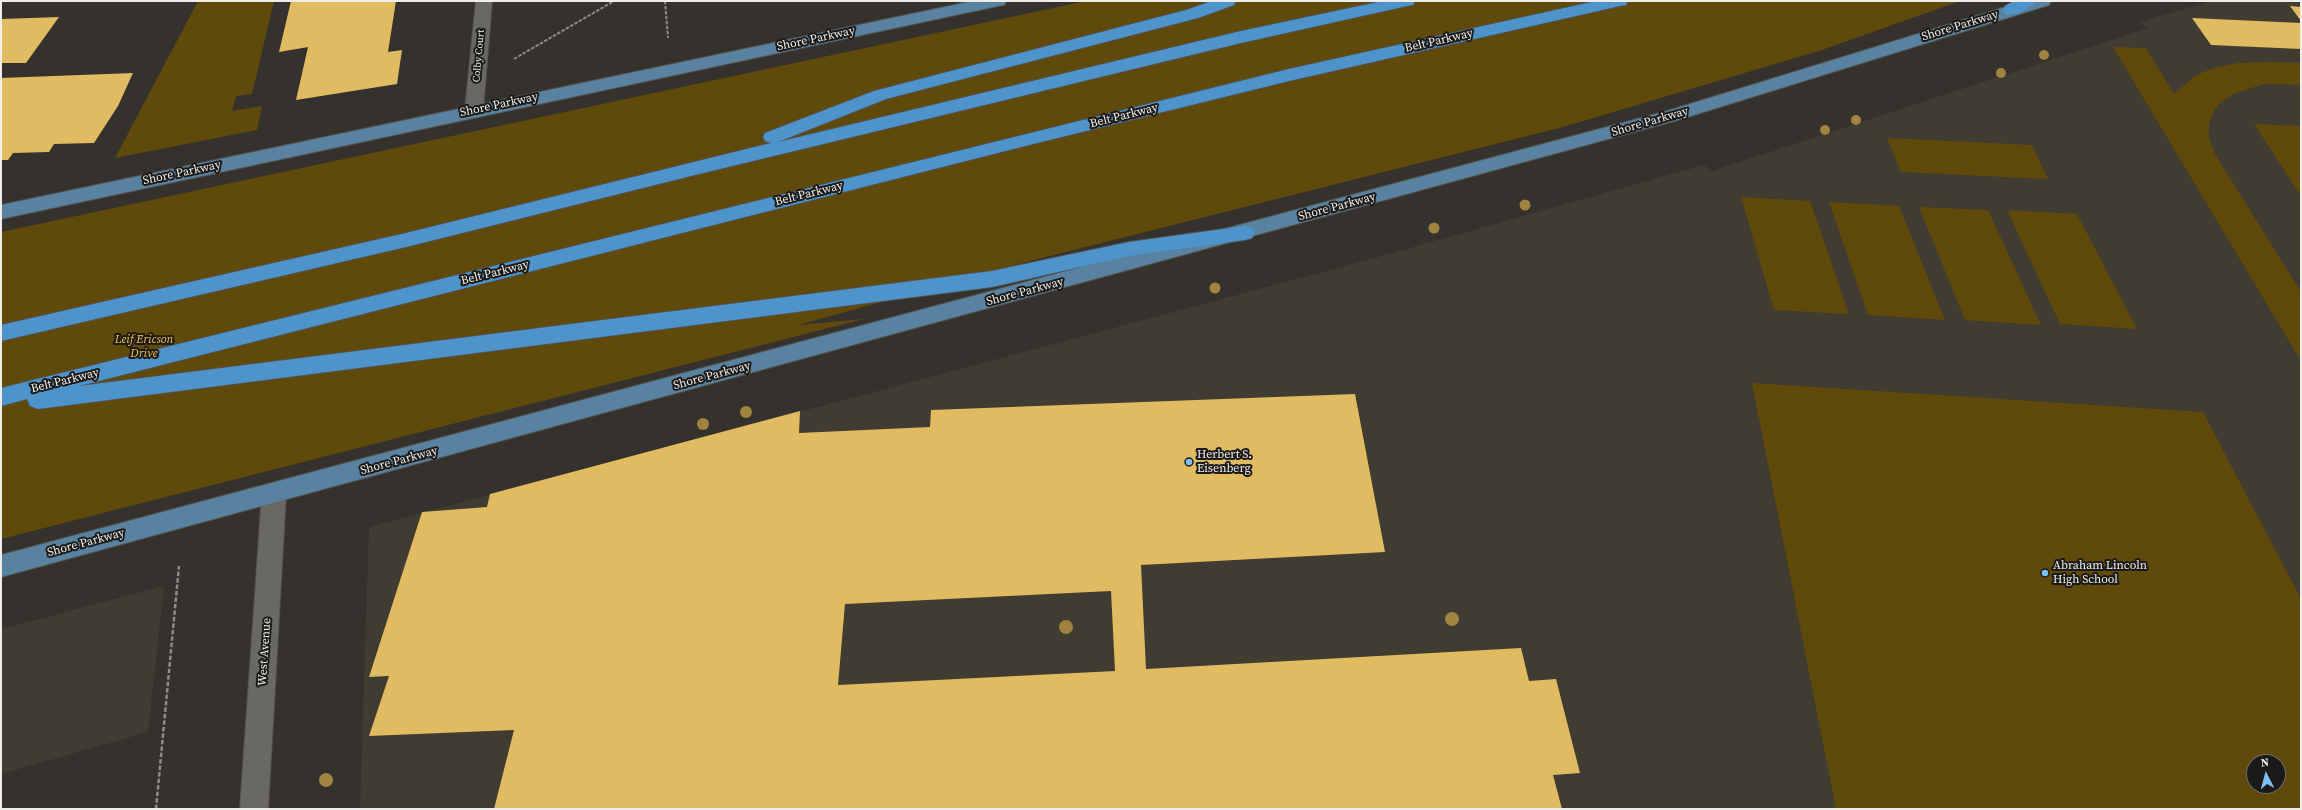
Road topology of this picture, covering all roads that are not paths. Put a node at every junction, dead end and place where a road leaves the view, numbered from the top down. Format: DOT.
graph roads {
  1 [pos="484,1"];
  2 [pos="998,1"];
  3 [pos="1228,1"];
  4 [pos="1407,1"];
  5 [pos="1620,1"];
  6 [pos="2027,1"];
  7 [pos="2044,1"];
  8 [pos="2011,10"];
  9 [pos="474,110"];
  10 [pos="695,168"];
  11 [pos="1,212"];
  12 [pos="1245,232"];
  13 [pos="1,333"];
  14 [pos="1,397"];
  15 [pos="1,405"];
  16 [pos="274,494"];
  17 [pos="1,566"];
  18 [pos="254,809"];
  1 -- 9 [label="street, Colby Court"];
  2 -- 9 [label="main road, Shore Parkway"];
  3 -- 10 [label="highway"];
  4 -- 10 [label="highway"];
  5 -- 14 [label="highway, Belt Parkway"];
  6 -- 8 [label="highway"];
  7 -- 8 [label="main road, Shore Parkway"];
  8 -- 12 [label="main road, Shore Parkway"];
  9 -- 11 [label="main road, Shore Parkway"];
  10 -- 13 [label="highway"];
  12 -- 15 [label="highway"];
  12 -- 16 [label="main road, Shore Parkway"];
  16 -- 17 [label="main road, Shore Parkway"];
  16 -- 18 [label="street, West Avenue"];
}
